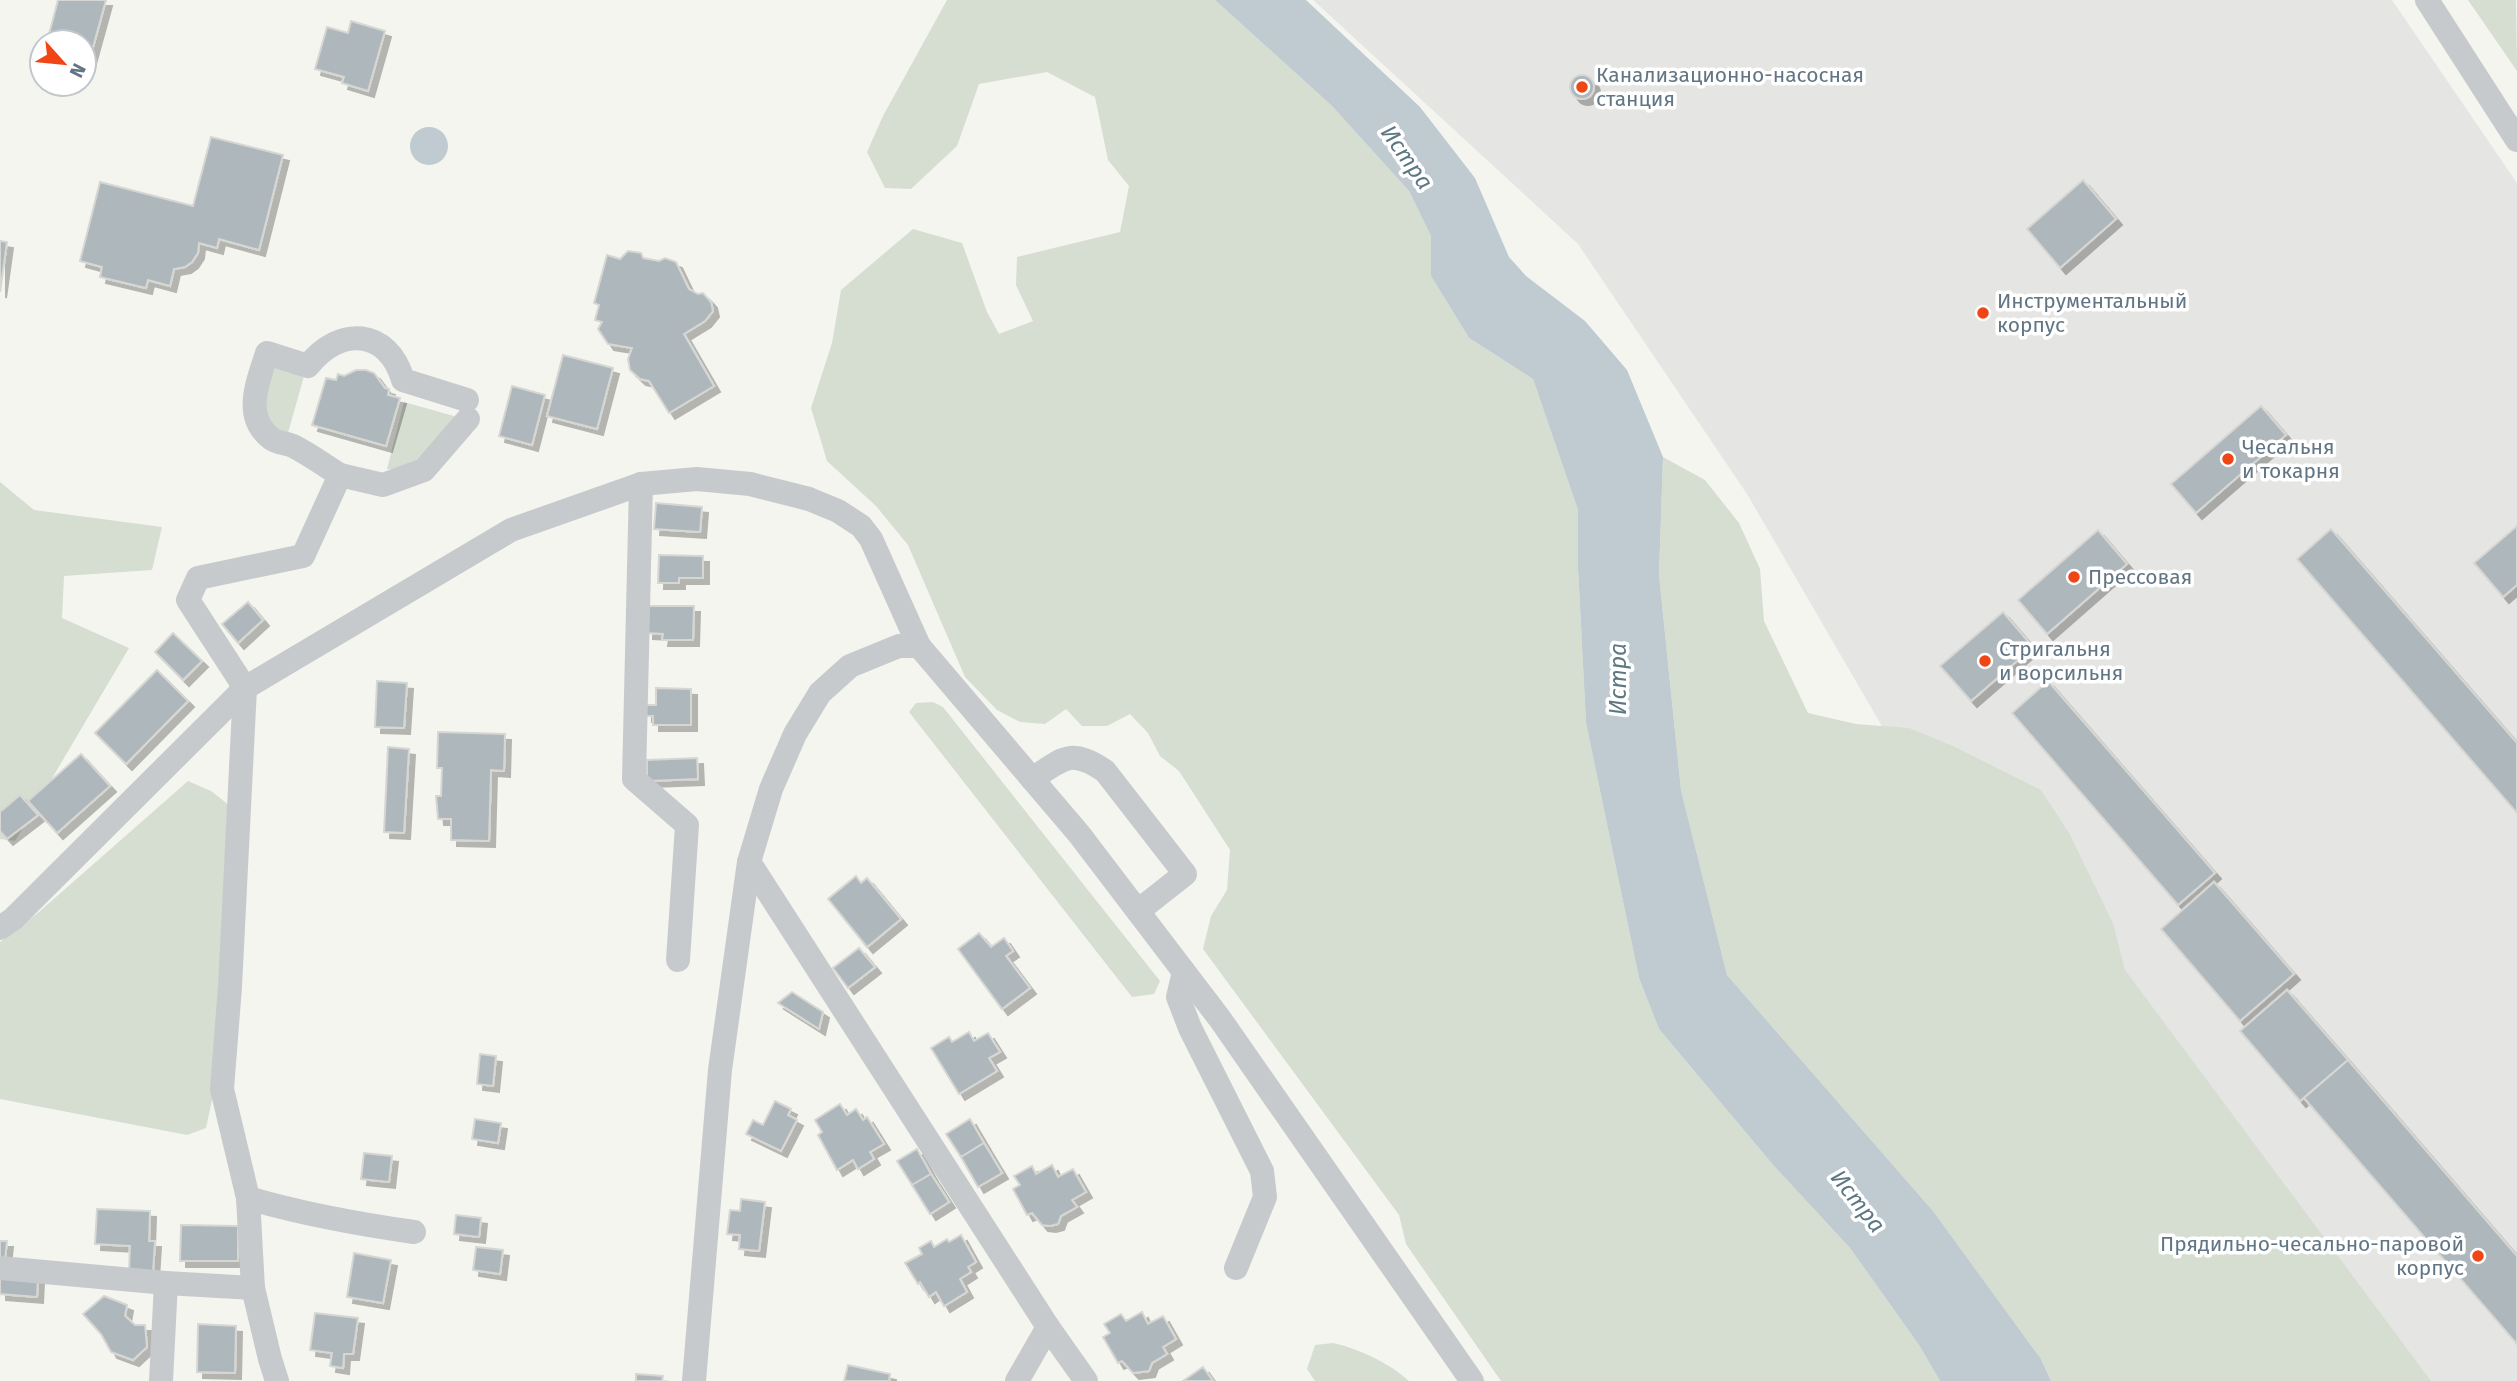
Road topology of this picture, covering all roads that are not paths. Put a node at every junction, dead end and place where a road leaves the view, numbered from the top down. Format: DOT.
graph roads {
  1 [pos="2427,0"];
  2 [pos="2517,140"];
  3 [pos="340,475"];
  4 [pos="641,484"];
  5 [pos="919,646"];
  6 [pos="245,688"];
  7 [pos="1032,779"];
  8 [pos="749,862"];
  9 [pos="1138,911"];
  10 [pos="0,928"];
  11 [pos="678,960"];
  12 [pos="1184,972"];
  13 [pos="248,1198"];
  14 [pos="414,1232"];
  15 [pos="0,1268"];
  16 [pos="1236,1268"];
  17 [pos="166,1283"];
  18 [pos="253,1288"];
  19 [pos="1048,1327"];
  20 [pos="161,1381"];
  21 [pos="277,1381"];
  22 [pos="694,1381"];
  23 [pos="1017,1381"];
  24 [pos="1086,1381"];
  25 [pos="1472,1381"];
  1 -- 2 [label="street"];
  3 -- 3 [label="street"];
  3 -- 6 [label="street"];
  4 -- 5 [label="street"];
  4 -- 6 [label="street"];
  4 -- 11 [label="street"];
  5 -- 7 [label="street"];
  5 -- 8 [label="street"];
  6 -- 10 [label="street"];
  6 -- 13 [label="street"];
  7 -- 9 [label="street"];
  7 -- 9 [label="street"];
  8 -- 19 [label="street"];
  8 -- 22 [label="street"];
  9 -- 12 [label="street"];
  12 -- 16 [label="street"];
  12 -- 25 [label="street"];
  13 -- 14 [label="street"];
  13 -- 18 [label="street"];
  15 -- 17 [label="street"];
  17 -- 18 [label="street"];
  17 -- 20 [label="street"];
  18 -- 21 [label="street"];
  19 -- 23 [label="street"];
  19 -- 24 [label="street"];
}
